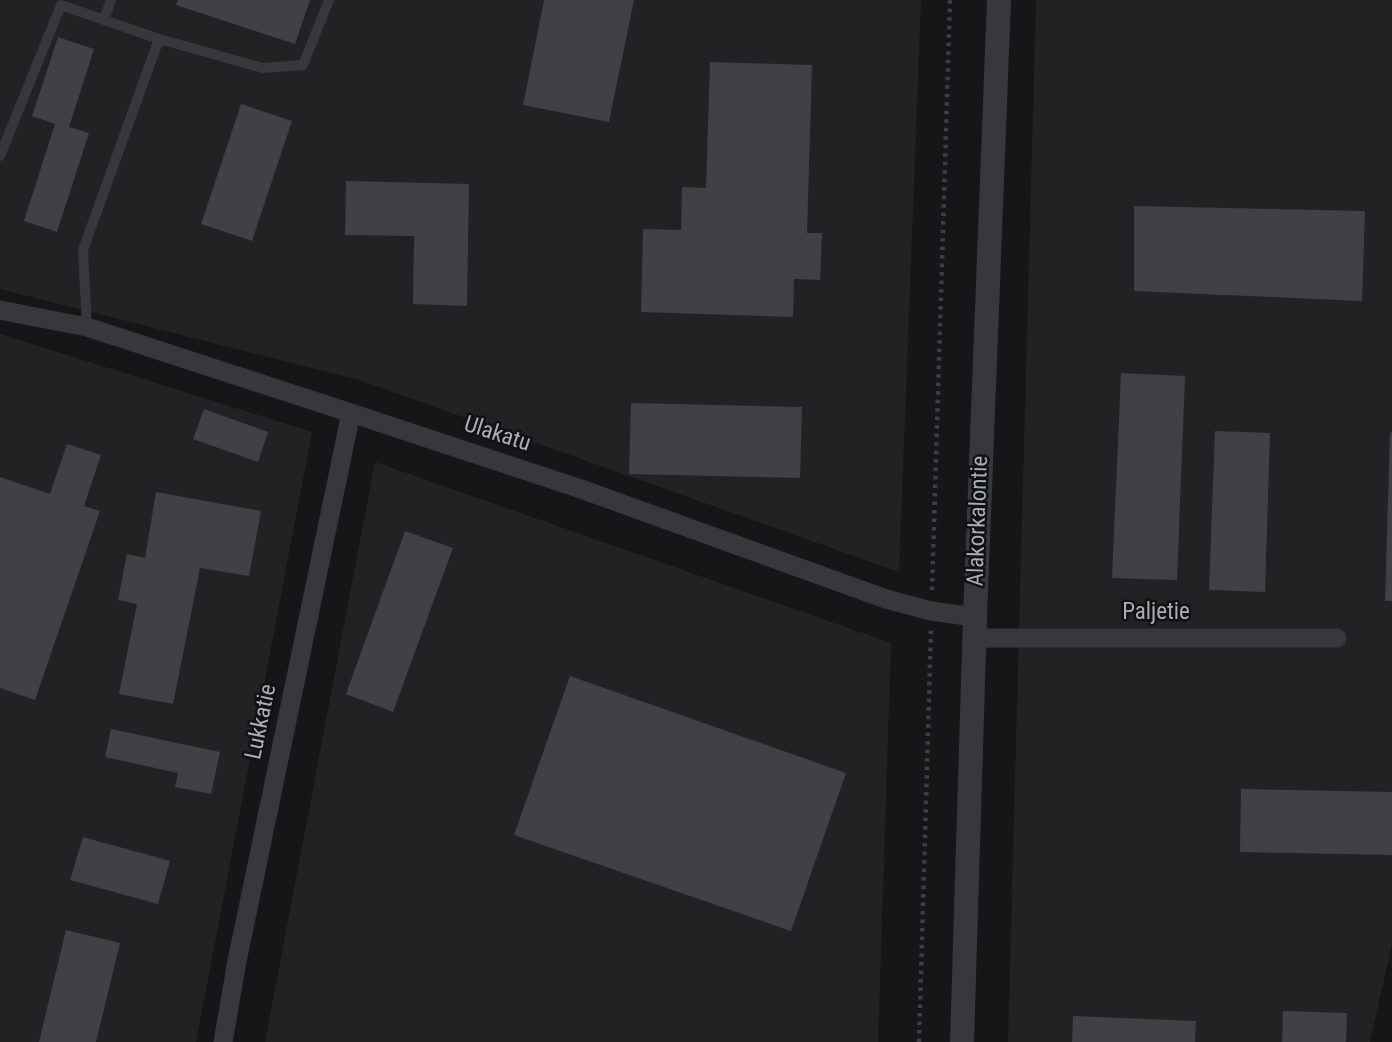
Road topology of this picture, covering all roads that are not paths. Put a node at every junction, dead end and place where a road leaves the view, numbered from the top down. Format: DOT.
graph roads {
  1 [pos="111,0"];
  2 [pos="329,0"];
  3 [pos="999,0"];
  4 [pos="104,20"];
  5 [pos="159,39"];
  6 [pos="0,156"];
  7 [pos="0,310"];
  8 [pos="87,327"];
  9 [pos="351,413"];
  10 [pos="976,627"];
  11 [pos="1337,638"];
  12 [pos="223,1042"];
  13 [pos="962,1042"];
  1 -- 4 [label="lane"];
  2 -- 5 [label="lane"];
  3 -- 10 [label="street, Alakorkalontie"];
  4 -- 5 [label="lane"];
  4 -- 6 [label="lane"];
  5 -- 8 [label="lane"];
  7 -- 8 [label="street, Ulakatu"];
  8 -- 9 [label="street, Ulakatu"];
  9 -- 10 [label="street, Ulakatu"];
  9 -- 12 [label="street, Lukkatie"];
  10 -- 11 [label="street, Paljetie"];
  10 -- 13 [label="street, Alakorkalontie"];
}
